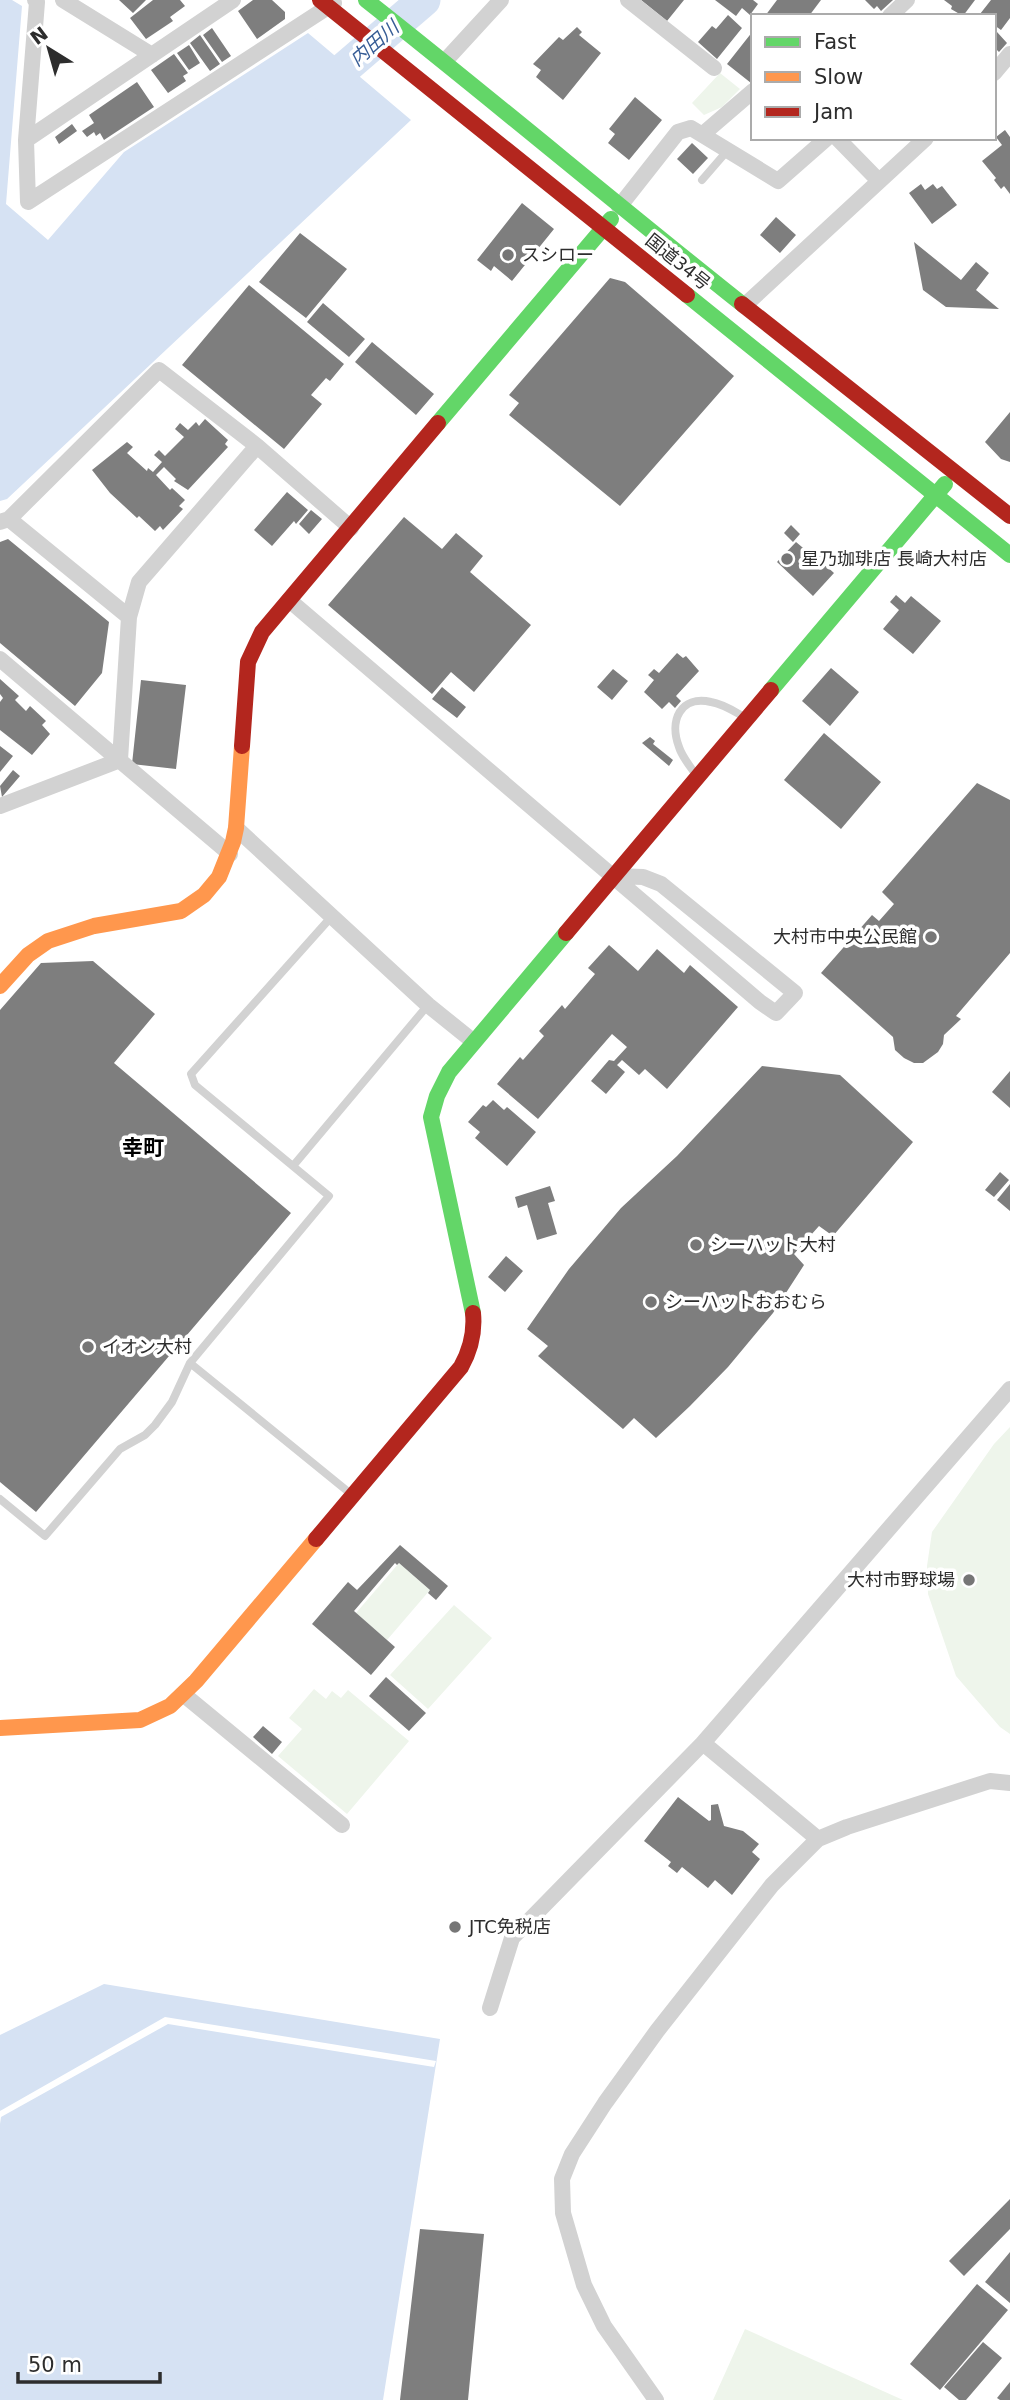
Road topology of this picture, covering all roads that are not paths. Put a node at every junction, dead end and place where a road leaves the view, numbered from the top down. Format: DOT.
graph roads {
  1 [pos="233,0"];
  2 [pos="366,0"];
  3 [pos="501,0"];
  4 [pos="628,0"];
  5 [pos="907,0"];
  6 [pos="38,1"];
  7 [pos="329,2"];
  8 [pos="75,3"];
  9 [pos="892,14"];
  10 [pos="1010,54"];
  11 [pos="152,55"];
  12 [pos="444,61"];
  13 [pos="714,68"];
  14 [pos="996,71"];
  15 [pos="751,93"];
  16 [pos="703,134"];
  17 [pos="26,140"];
  18 [pos="825,140"];
  19 [pos="839,140"];
  20 [pos="924,140"];
  21 [pos="728,150"];
  22 [pos="702,180"];
  23 [pos="879,181"];
  24 [pos="619,207"];
  25 [pos="605,229"];
  26 [pos="744,306"];
  27 [pos="257,446"];
  28 [pos="955,472"];
  29 [pos="936,494"];
  30 [pos="1010,516"];
  31 [pos="4,520"];
  32 [pos="351,528"];
  33 [pos="1010,555"];
  34 [pos="289,600"];
  35 [pos="129,617"];
  36 [pos="0,659"];
  37 [pos="748,719"];
  38 [pos="120,760"];
  39 [pos="698,778"];
  40 [pos="0,806"];
  41 [pos="236,828"];
  42 [pos="230,855"];
  43 [pos="615,876"];
  44 [pos="333,915"];
  45 [pos="0,986"];
  46 [pos="428,1005"];
  47 [pos="474,1042"];
  48 [pos="293,1167"];
  49 [pos="190,1363"];
  50 [pos="1010,1389"];
  51 [pos="352,1495"];
  52 [pos="0,1499"];
  53 [pos="183,1694"];
  54 [pos="0,1727"];
  55 [pos="703,1743"];
  56 [pos="1010,1783"];
  57 [pos="342,1825"];
  58 [pos="818,1839"];
  59 [pos="490,2008"];
  60 [pos="656,2400"];
  1 -- 11 [label="street"];
  2 -- 12 [label="main road, 国道34号"];
  3 -- 12 [label="street"];
  4 -- 13 [label="street"];
  5 -- 9 [label="street"];
  6 -- 17 [label="street"];
  7 -- 17 [label="street"];
  7 -- 25 [label="main road, 国道34号"];
  8 -- 11 [label="street"];
  10 -- 14 [label="street"];
  11 -- 17 [label="street"];
  12 -- 24 [label="main road, 国道34号"];
  15 -- 16 [label="street"];
  16 -- 21 [label="street"];
  16 -- 24 [label="street"];
  18 -- 21 [label="street"];
  19 -- 23 [label="street"];
  20 -- 23 [label="street"];
  21 -- 22 [label="lane"];
  23 -- 26 [label="street"];
  24 -- 25 [label="main road"];
  24 -- 26 [label="main road, 国道34号"];
  25 -- 29 [label="main road, 国道34号"];
  25 -- 32 [label="main road"];
  26 -- 28 [label="main road, 国道34号"];
  27 -- 31 [label="street"];
  27 -- 32 [label="street"];
  27 -- 35 [label="street"];
  28 -- 29 [label="main road"];
  28 -- 30 [label="main road, 国道34号"];
  29 -- 33 [label="main road, 国道34号"];
  29 -- 37 [label="main road"];
  31 -- 35 [label="street"];
  32 -- 34 [label="main road"];
  34 -- 41 [label="main road"];
  34 -- 43 [label="street"];
  35 -- 38 [label="street"];
  36 -- 38 [label="street"];
  37 -- 39 [label="main road"];
  37 -- 39 [label="lane"];
  38 -- 40 [label="street"];
  38 -- 42 [label="street"];
  39 -- 43 [label="main road"];
  41 -- 42 [label="main road"];
  41 -- 44 [label="street"];
  42 -- 45 [label="main road"];
  43 -- 43 [label="street"];
  43 -- 47 [label="main road"];
  44 -- 46 [label="street"];
  44 -- 48 [label="lane"];
  46 -- 47 [label="street"];
  46 -- 48 [label="lane"];
  47 -- 51 [label="main road"];
  48 -- 49 [label="lane"];
  49 -- 51 [label="lane"];
  49 -- 52 [label="lane"];
  50 -- 55 [label="street"];
  51 -- 53 [label="main road"];
  53 -- 54 [label="main road"];
  53 -- 57 [label="street"];
  55 -- 58 [label="street"];
  55 -- 59 [label="street"];
  56 -- 58 [label="street"];
  58 -- 60 [label="street"];
}
